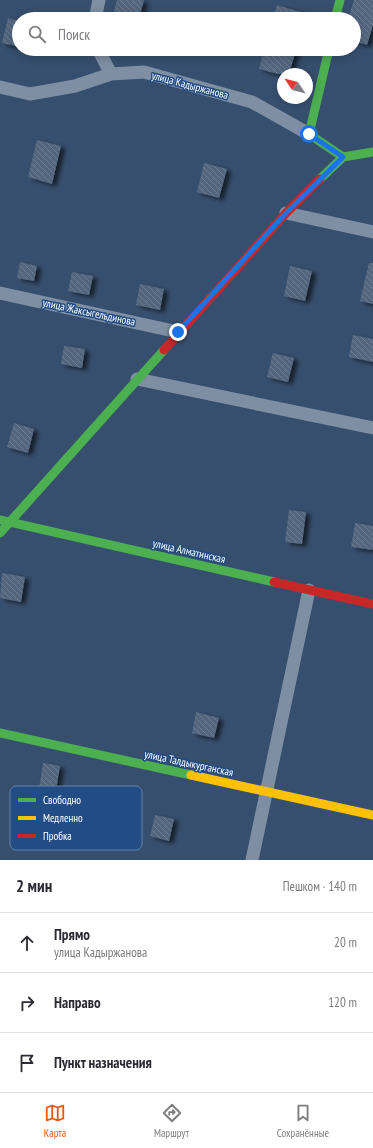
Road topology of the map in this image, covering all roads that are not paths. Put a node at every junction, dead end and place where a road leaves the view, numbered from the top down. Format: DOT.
graph roads {
  1 [pos="99,0"];
  2 [pos="340,0"];
  3 [pos="96,12"];
  4 [pos="337,12"];
  5 [pos="102,56"];
  6 [pos="327,56"];
  7 [pos="111,74"];
  8 [pos="0,87"];
  9 [pos="309,134"];
  10 [pos="373,152"];
  11 [pos="343,157"];
  12 [pos="286,213"];
  13 [pos="373,232"];
  14 [pos="0,293"];
  15 [pos="178,332"];
  16 [pos="137,379"];
  17 [pos="373,428"];
  18 [pos="4,521"];
  19 [pos="0,533"];
  20 [pos="309,590"];
  21 [pos="373,604"];
  22 [pos="0,733"];
  23 [pos="266,792"];
  24 [pos="373,815"];
  25 [pos="252,860"];
  1 -- 3 [label="street"];
  2 -- 4 [label="street"];
  5 -- 7 [label="street"];
  6 -- 9 [label="street"];
  7 -- 8 [label="street, улица Кадыржанова"];
  7 -- 9 [label="street, улица Кадыржанова"];
  9 -- 11 [label="street, улица Кадыржанова"];
  10 -- 11 [label="street"];
  11 -- 12 [label="street"];
  12 -- 13 [label="street"];
  12 -- 15 [label="street"];
  14 -- 15 [label="street, улица Жаксыгельдинова"];
  15 -- 16 [label="street"];
  16 -- 17 [label="street"];
  16 -- 18 [label="street"];
  18 -- 19 [label="street"];
  18 -- 20 [label="street, улица Алматинская"];
  20 -- 21 [label="street, улица Алматинская"];
  20 -- 23 [label="street"];
  22 -- 23 [label="street, улица Талдыкурганская"];
  23 -- 24 [label="street, улица Талдыкурганская"];
  23 -- 25 [label="street"];
}
